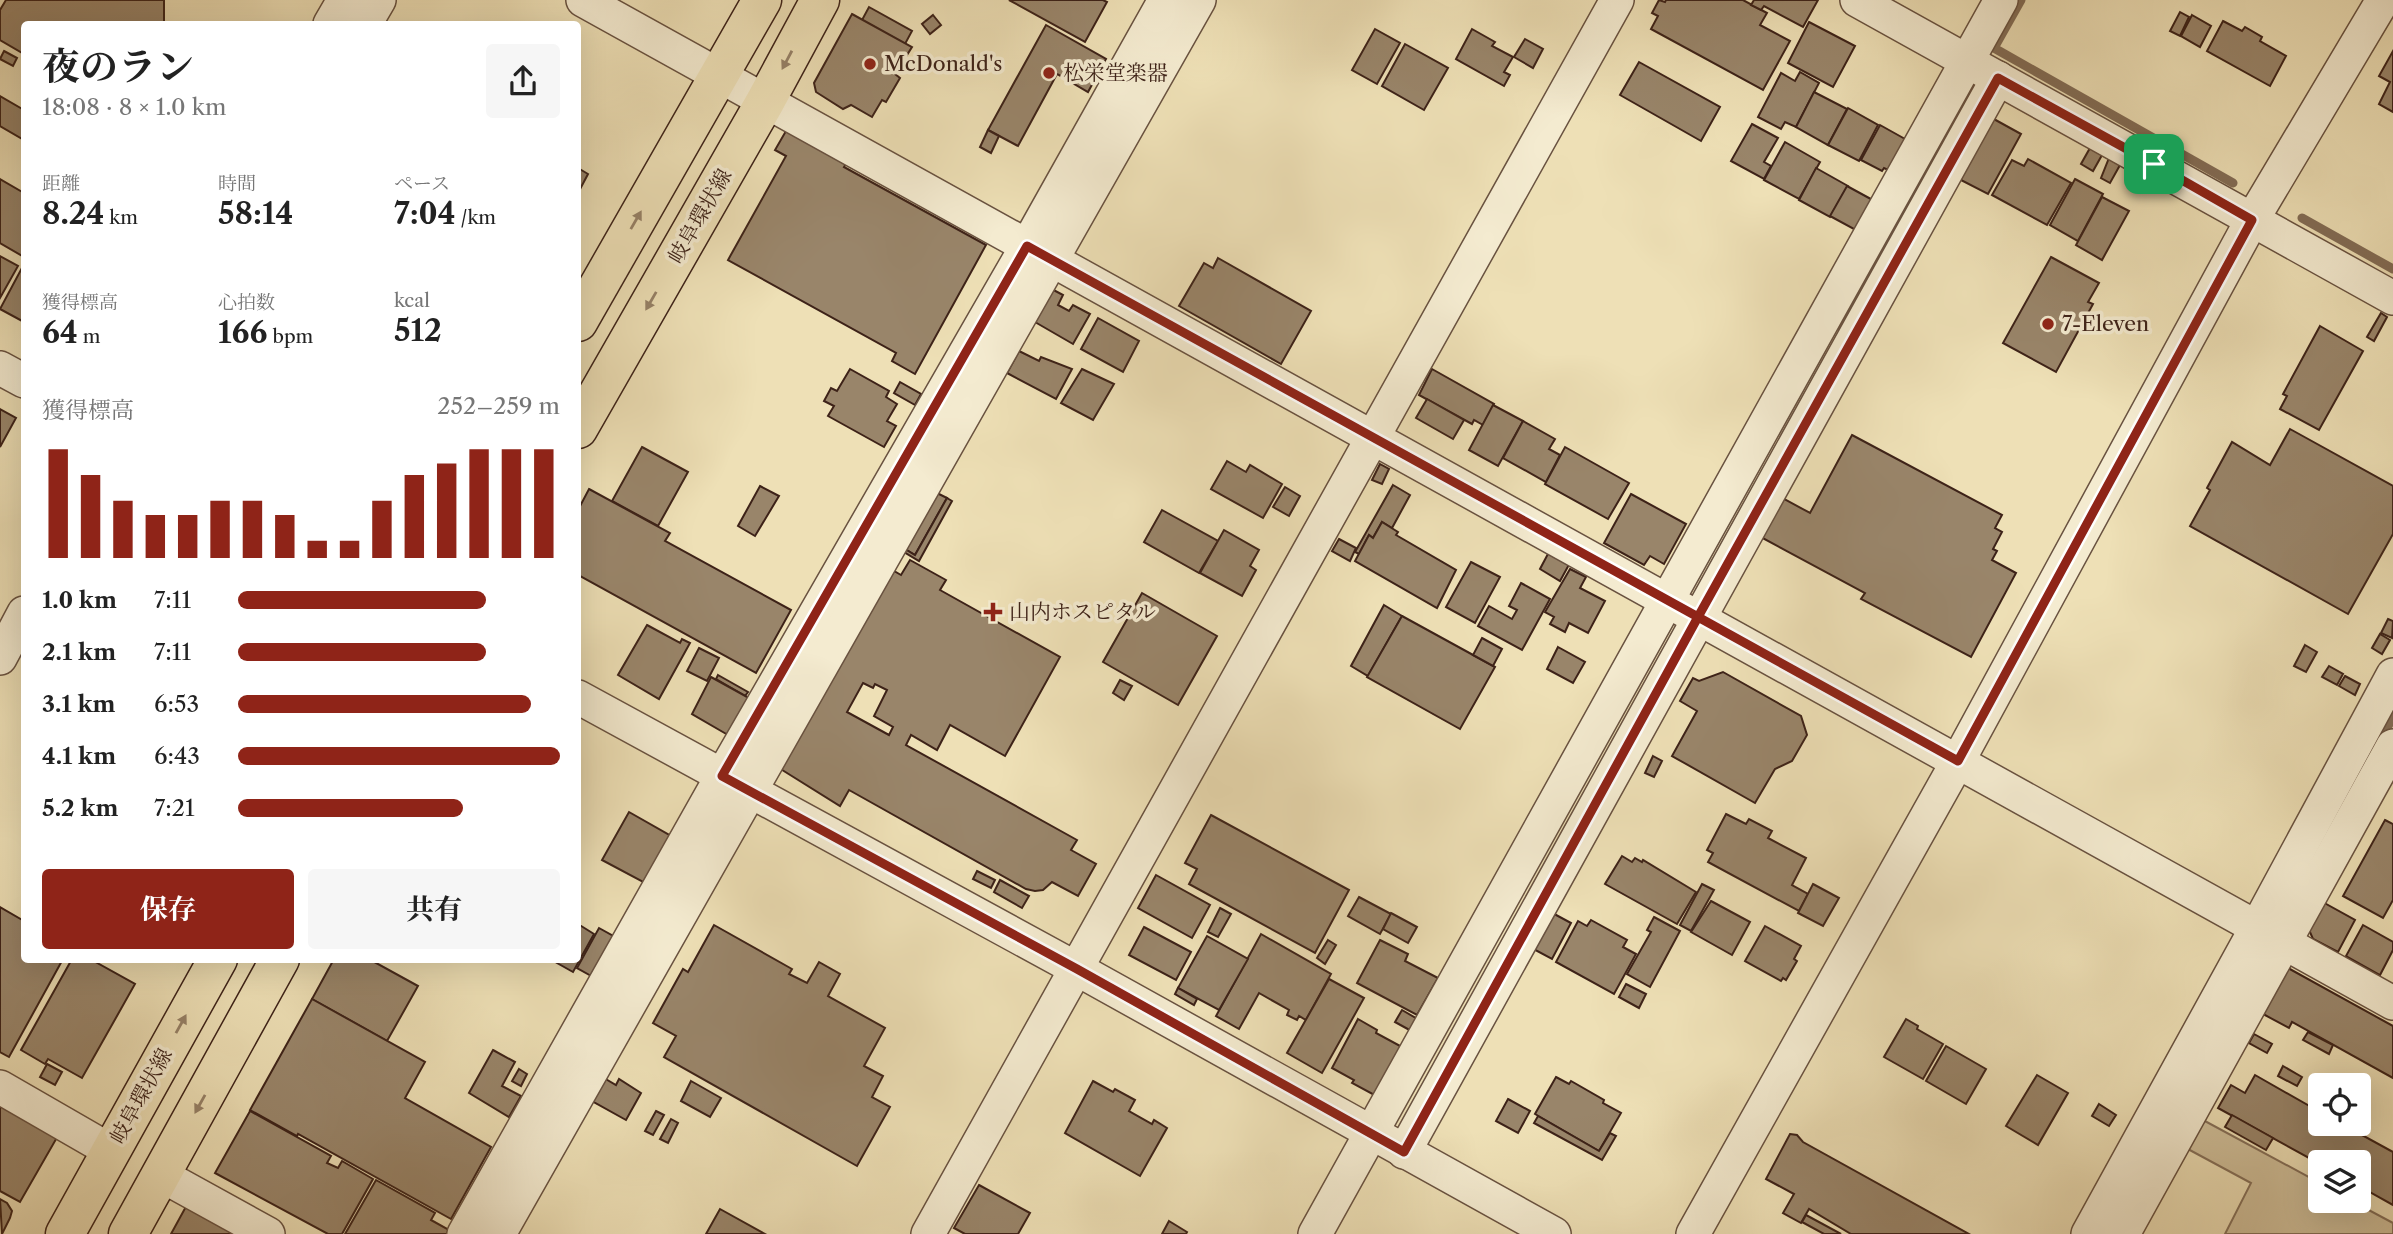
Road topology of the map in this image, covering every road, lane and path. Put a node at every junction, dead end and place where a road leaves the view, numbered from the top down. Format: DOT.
graph roads {
  1 [pos="344,0"];
  2 [pos="379,0"];
  3 [pos="583,0"];
  4 [pos="762,0"];
  5 [pos="820,0"];
  6 [pos="1165,0"];
  7 [pos="1199,0"];
  8 [pos="1617,0"];
  9 [pos="1857,0"];
  10 [pos="2001,0"];
  11 [pos="2383,0"];
  12 [pos="332,21"];
  13 [pos="367,21"];
  14 [pos="1968,61"];
  15 [pos="719,76"];
  16 [pos="1998,78"];
  17 [pos="765,102"];
  18 [pos="2252,220"];
  19 [pos="1040,253"];
  20 [pos="2393,298"];
  21 [pos="581,317"];
  22 [pos="0,368"];
  23 [pos="21,379"];
  24 [pos="581,424"];
  25 [pos="1374,438"];
  26 [pos="1669,600"];
  27 [pos="1698,617"];
  28 [pos="21,619"];
  29 [pos="0,658"];
  30 [pos="2393,675"];
  31 [pos="581,699"];
  32 [pos="2393,746"];
  33 [pos="1958,761"];
  34 [pos="736,783"];
  35 [pos="2270,935"];
  36 [pos="216,963"];
  37 [pos="278,963"];
  38 [pos="1077,969"];
  39 [pos="2393,1003"];
  40 [pos="0,1087"];
  41 [pos="1371,1134"];
  42 [pos="111,1150"];
  43 [pos="1404,1152"];
  44 [pos="161,1175"];
  45 [pos="1504,1222"];
  46 [pos="65,1234"];
  47 [pos="128,1234"];
  48 [pos="268,1234"];
  49 [pos="464,1234"];
  50 [pos="499,1234"];
  51 [pos="928,1234"];
  52 [pos="1315,1234"];
  53 [pos="1554,1234"];
  54 [pos="1693,1234"];
  55 [pos="2088,1234"];
  56 [pos="2123,1234"];
  1 -- 12 [label="street"];
  2 -- 13 [label="street"];
  3 -- 15 [label="street"];
  4 -- 15 [label="main road"];
  5 -- 17 [label="main road, 岐阜環状線, one-way"];
  6 -- 19 [label="street"];
  7 -- 19 [label="street"];
  8 -- 25 [label="street"];
  9 -- 14 [label="street"];
  10 -- 14 [label="street"];
  11 -- 18 [label="street"];
  14 -- 16 [label="street"];
  14 -- 26 [label="street"];
  15 -- 17 [label="street"];
  21 -- 15 [label="main road, one-way"];
  16 -- 18 [label="street"];
  16 -- 27 [label="street"];
  17 -- 19 [label="street"];
  17 -- 24 [label="main road, 岐阜環状線, one-way"];
  18 -- 20 [label="street"];
  18 -- 33 [label="street"];
  19 -- 25 [label="street"];
  19 -- 34 [label="street"];
  22 -- 23 [label="street"];
  25 -- 26 [label="street"];
  25 -- 38 [label="street"];
  26 -- 27 [label="street"];
  26 -- 41 [label="street"];
  27 -- 33 [label="street"];
  27 -- 43 [label="street"];
  28 -- 29 [label="street"];
  30 -- 35 [label="street"];
  31 -- 34 [label="street"];
  32 -- 35 [label="street"];
  33 -- 35 [label="street"];
  33 -- 54 [label="street"];
  34 -- 38 [label="street"];
  34 -- 49 [label="street"];
  34 -- 50 [label="street"];
  35 -- 39 [label="street"];
  35 -- 55 [label="street"];
  35 -- 56 [label="street"];
  42 -- 36 [label="main road, 岐阜環状線, one-way"];
  37 -- 44 [label="main road, one-way"];
  38 -- 41 [label="street"];
  38 -- 51 [label="street"];
  40 -- 42 [label="street"];
  41 -- 43 [label="street"];
  41 -- 52 [label="street"];
  42 -- 46 [label="main road, 岐阜環状線"];
  43 -- 45 [label="street"];
  44 -- 47 [label="main road"];
  44 -- 48 [label="street"];
  45 -- 53 [label="street"];
}
